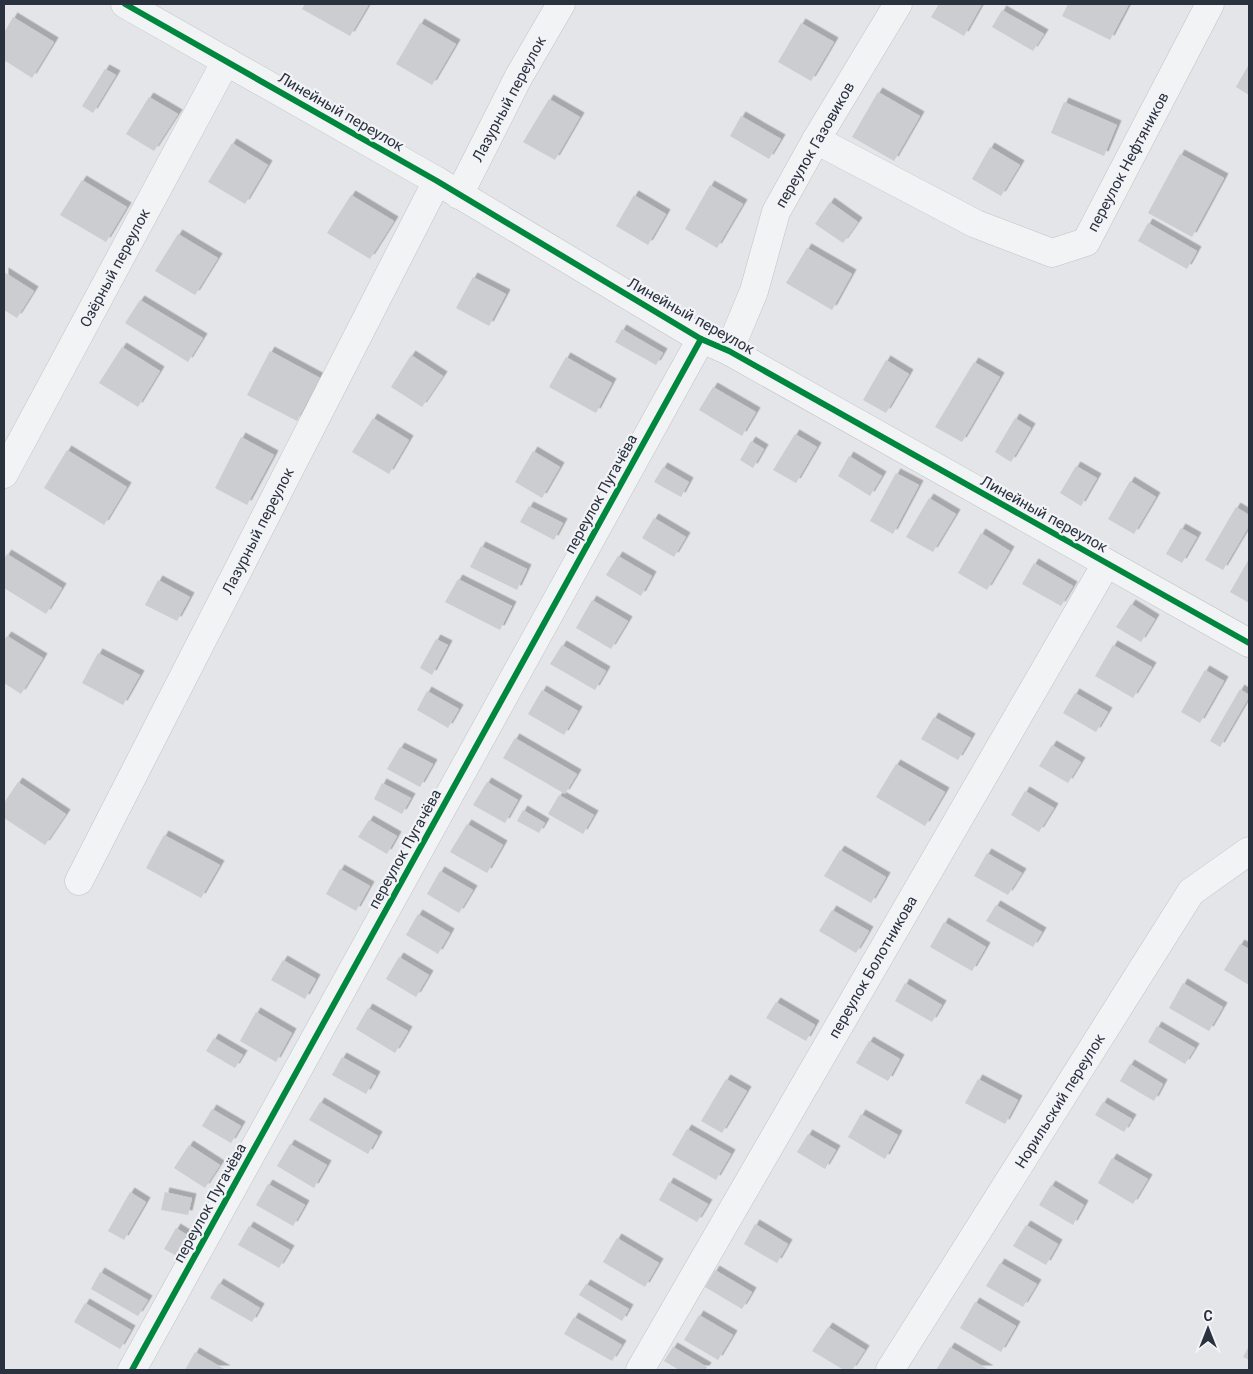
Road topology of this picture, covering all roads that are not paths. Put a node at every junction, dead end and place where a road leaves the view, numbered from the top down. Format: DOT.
graph roads {
  1 [pos="561,4"];
  2 [pos="898,4"];
  3 [pos="1210,4"];
  4 [pos="133,6"];
  5 [pos="226,61"];
  6 [pos="816,140"];
  7 [pos="448,188"];
  8 [pos="701,339"];
  9 [pos="729,351"];
  10 [pos="4,474"];
  11 [pos="1106,564"];
  12 [pos="1249,643"];
  13 [pos="1249,851"];
  14 [pos="78,881"];
  15 [pos="132,1370"];
  16 [pos="640,1370"];
  17 [pos="890,1370"];
  1 -- 7 [label="street, Лазурный переулок"];
  2 -- 6 [label="street, переулок Газовиков"];
  3 -- 6 [label="street, переулок Нефтяников"];
  4 -- 5 [label="street, Линейный переулок"];
  5 -- 7 [label="street, Линейный переулок"];
  5 -- 10 [label="street, Озёрный переулок"];
  6 -- 9 [label="street, переулок Газовиков"];
  7 -- 8 [label="street, Линейный переулок"];
  7 -- 14 [label="street, Лазурный переулок"];
  8 -- 9 [label="street, Линейный переулок"];
  8 -- 15 [label="street, переулок Пугачёва"];
  9 -- 11 [label="street, Линейный переулок"];
  11 -- 12 [label="street, Линейный переулок"];
  11 -- 16 [label="street, переулок Болотникова"];
  13 -- 17 [label="street, Норильский переулок"];
}
